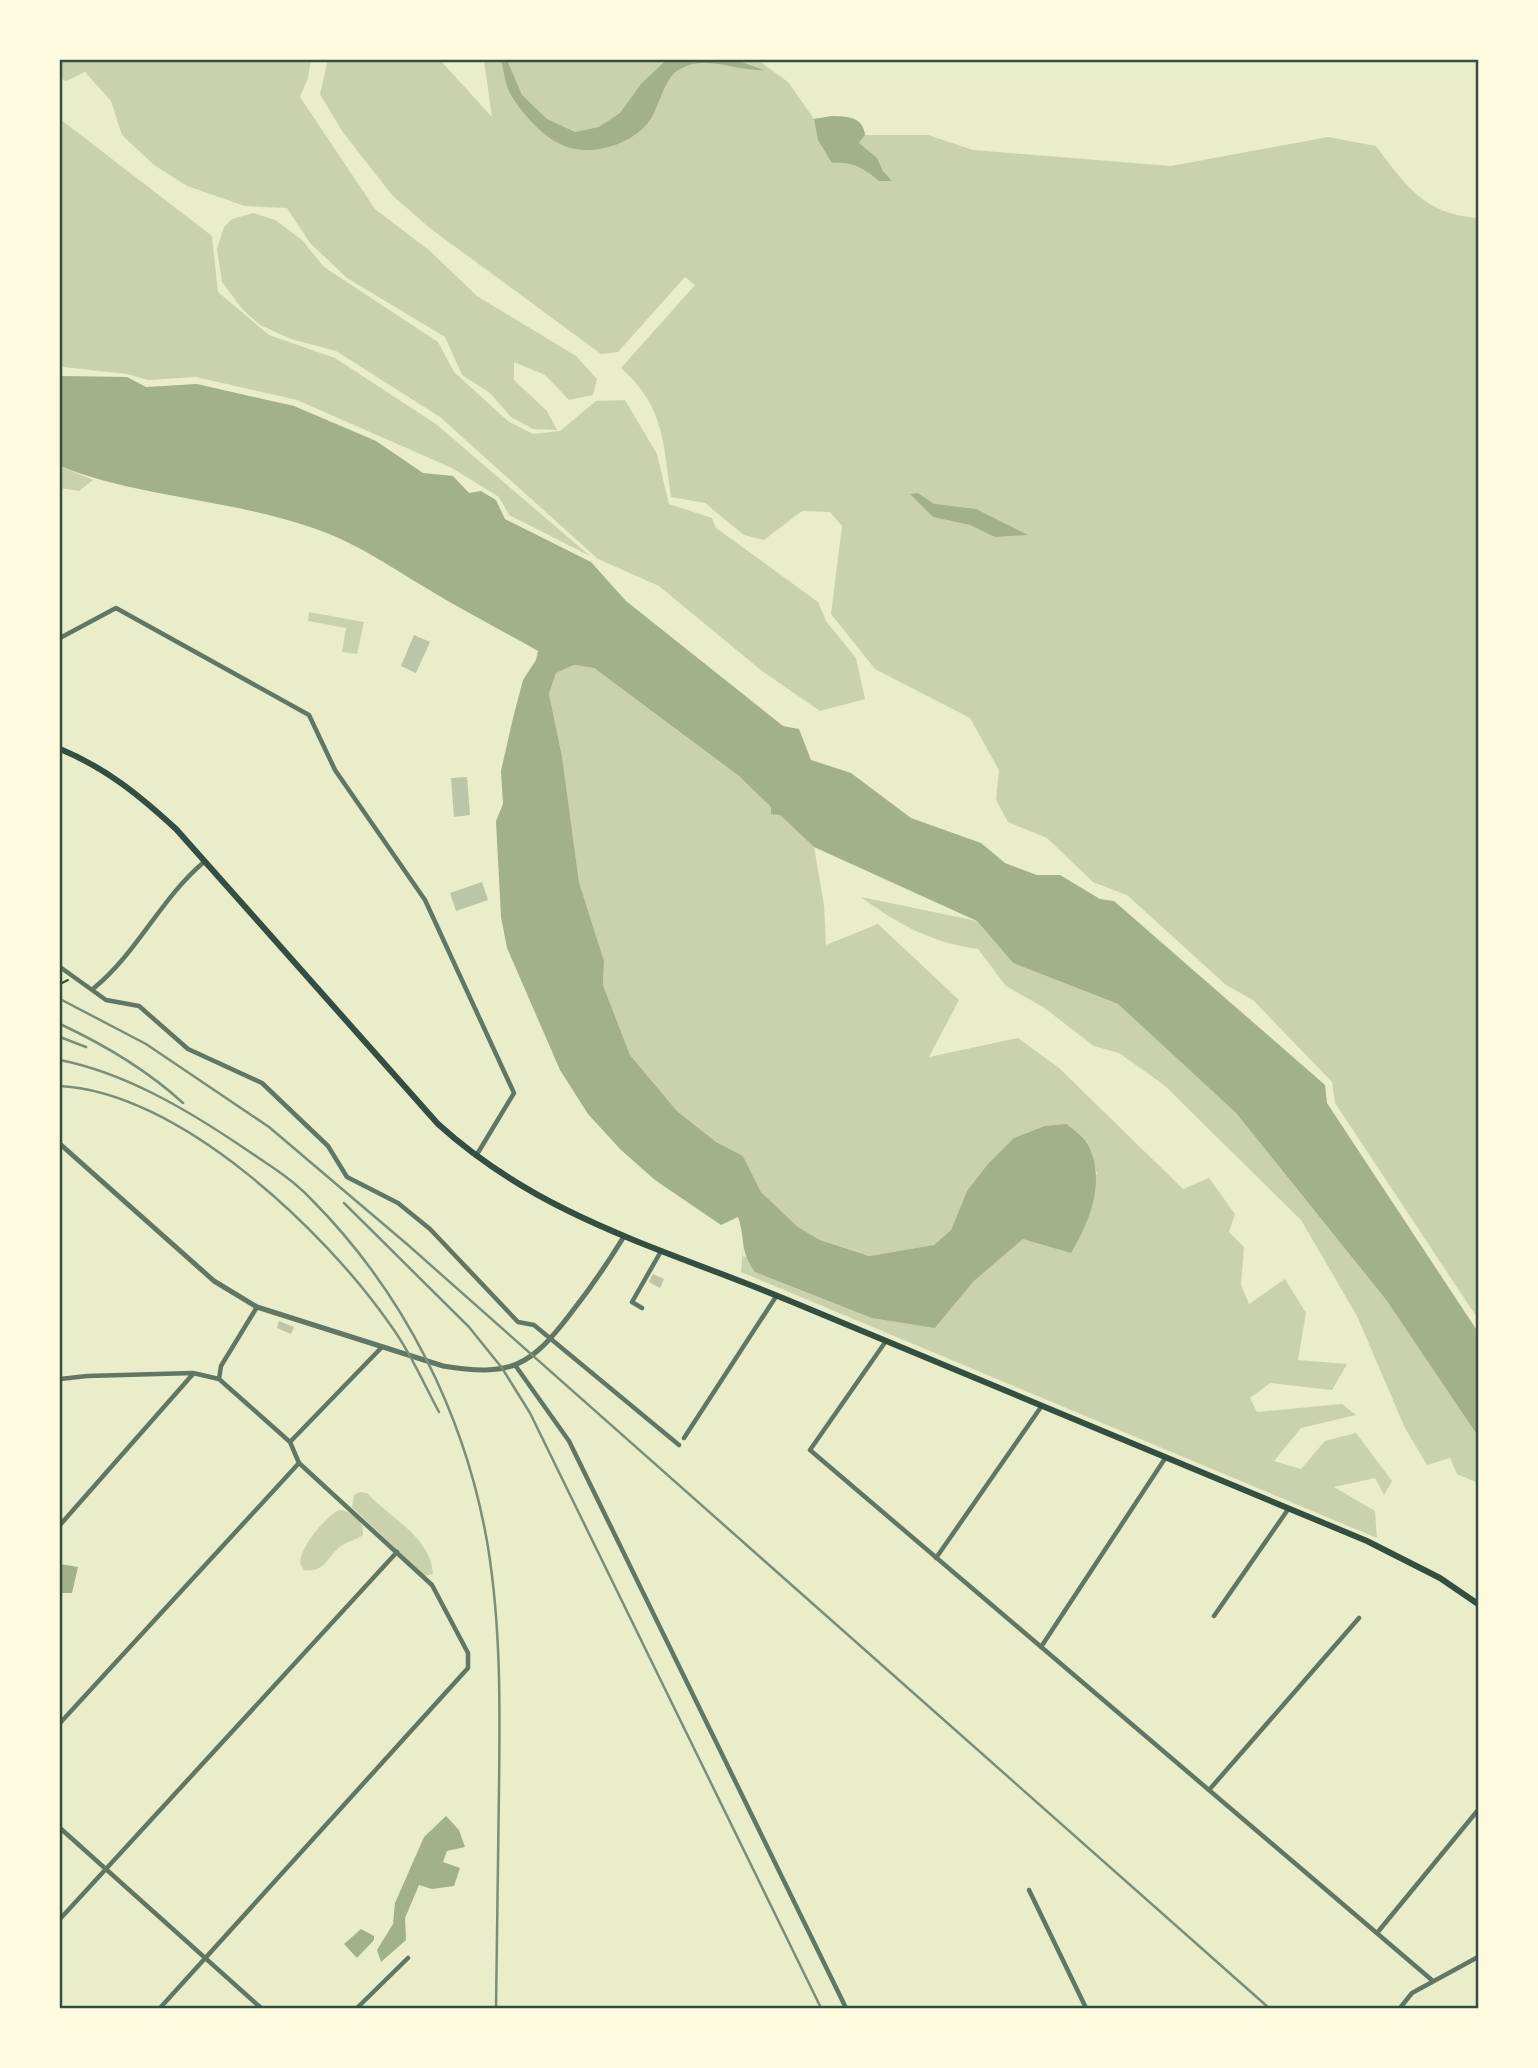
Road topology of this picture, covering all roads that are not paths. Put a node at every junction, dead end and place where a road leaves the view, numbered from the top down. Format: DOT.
graph roads {
  1 [pos="60,638"];
  2 [pos="60,749"];
  3 [pos="204,862"];
  4 [pos="60,967"];
  5 [pos="94,988"];
  6 [pos="60,1144"];
  7 [pos="475,1158"];
  8 [pos="623,1238"];
  9 [pos="660,1253"];
  10 [pos="777,1295"];
  11 [pos="257,1307"];
  12 [pos="642,1308"];
  13 [pos="551,1340"];
  14 [pos="886,1341"];
  15 [pos="383,1346"];
  16 [pos="514,1365"];
  17 [pos="193,1373"];
  18 [pos="60,1379"];
  19 [pos="219,1379"];
  20 [pos="1041,1407"];
  21 [pos="684,1438"];
  22 [pos="290,1442"];
  23 [pos="679,1445"];
  24 [pos="1166,1457"];
  25 [pos="299,1463"];
  26 [pos="1289,1508"];
  27 [pos="60,1525"];
  28 [pos="397,1552"];
  29 [pos="936,1558"];
  30 [pos="1479,1604"];
  31 [pos="1214,1616"];
  32 [pos="1359,1618"];
  33 [pos="1041,1647"];
  34 [pos="60,1723"];
  35 [pos="1209,1790"];
  36 [pos="1479,1810"];
  37 [pos="60,1828"];
  38 [pos="105,1869"];
  39 [pos="1030,1890"];
  40 [pos="60,1919"];
  41 [pos="1376,1934"];
  42 [pos="1479,1957"];
  43 [pos="205,1958"];
  44 [pos="408,1958"];
  45 [pos="1433,1981"];
  46 [pos="160,2008"];
  47 [pos="261,2008"];
  48 [pos="357,2008"];
  49 [pos="846,2008"];
  50 [pos="1086,2008"];
  51 [pos="1400,2008"];
  1 -- 7 [label="street"];
  2 -- 3 [label="main road"];
  3 -- 5 [label="street"];
  3 -- 7 [label="main road"];
  4 -- 5 [label="street"];
  5 -- 13 [label="street"];
  6 -- 11 [label="street"];
  7 -- 8 [label="main road"];
  8 -- 9 [label="main road"];
  8 -- 13 [label="street"];
  9 -- 10 [label="main road"];
  9 -- 12 [label="street"];
  10 -- 14 [label="main road"];
  10 -- 21 [label="street"];
  11 -- 15 [label="street"];
  11 -- 19 [label="street"];
  13 -- 16 [label="street"];
  13 -- 23 [label="street"];
  14 -- 20 [label="main road"];
  14 -- 29 [label="street"];
  15 -- 16 [label="street"];
  15 -- 22 [label="street"];
  16 -- 49 [label="street"];
  17 -- 18 [label="street"];
  17 -- 19 [label="street"];
  17 -- 27 [label="street"];
  19 -- 22 [label="street"];
  20 -- 24 [label="main road"];
  20 -- 29 [label="street"];
  22 -- 25 [label="street"];
  24 -- 26 [label="main road"];
  24 -- 33 [label="street"];
  25 -- 28 [label="street"];
  25 -- 34 [label="street"];
  26 -- 30 [label="main road"];
  26 -- 31 [label="street"];
  28 -- 38 [label="street"];
  28 -- 43 [label="street"];
  29 -- 33 [label="street"];
  32 -- 35 [label="street"];
  33 -- 35 [label="street"];
  35 -- 41 [label="street"];
  36 -- 41 [label="street"];
  37 -- 38 [label="street"];
  38 -- 40 [label="street"];
  38 -- 43 [label="street"];
  39 -- 50 [label="street"];
  41 -- 45 [label="street"];
  42 -- 45 [label="street"];
  43 -- 46 [label="street"];
  43 -- 47 [label="street"];
  44 -- 48 [label="street"];
  45 -- 51 [label="street"];
}
